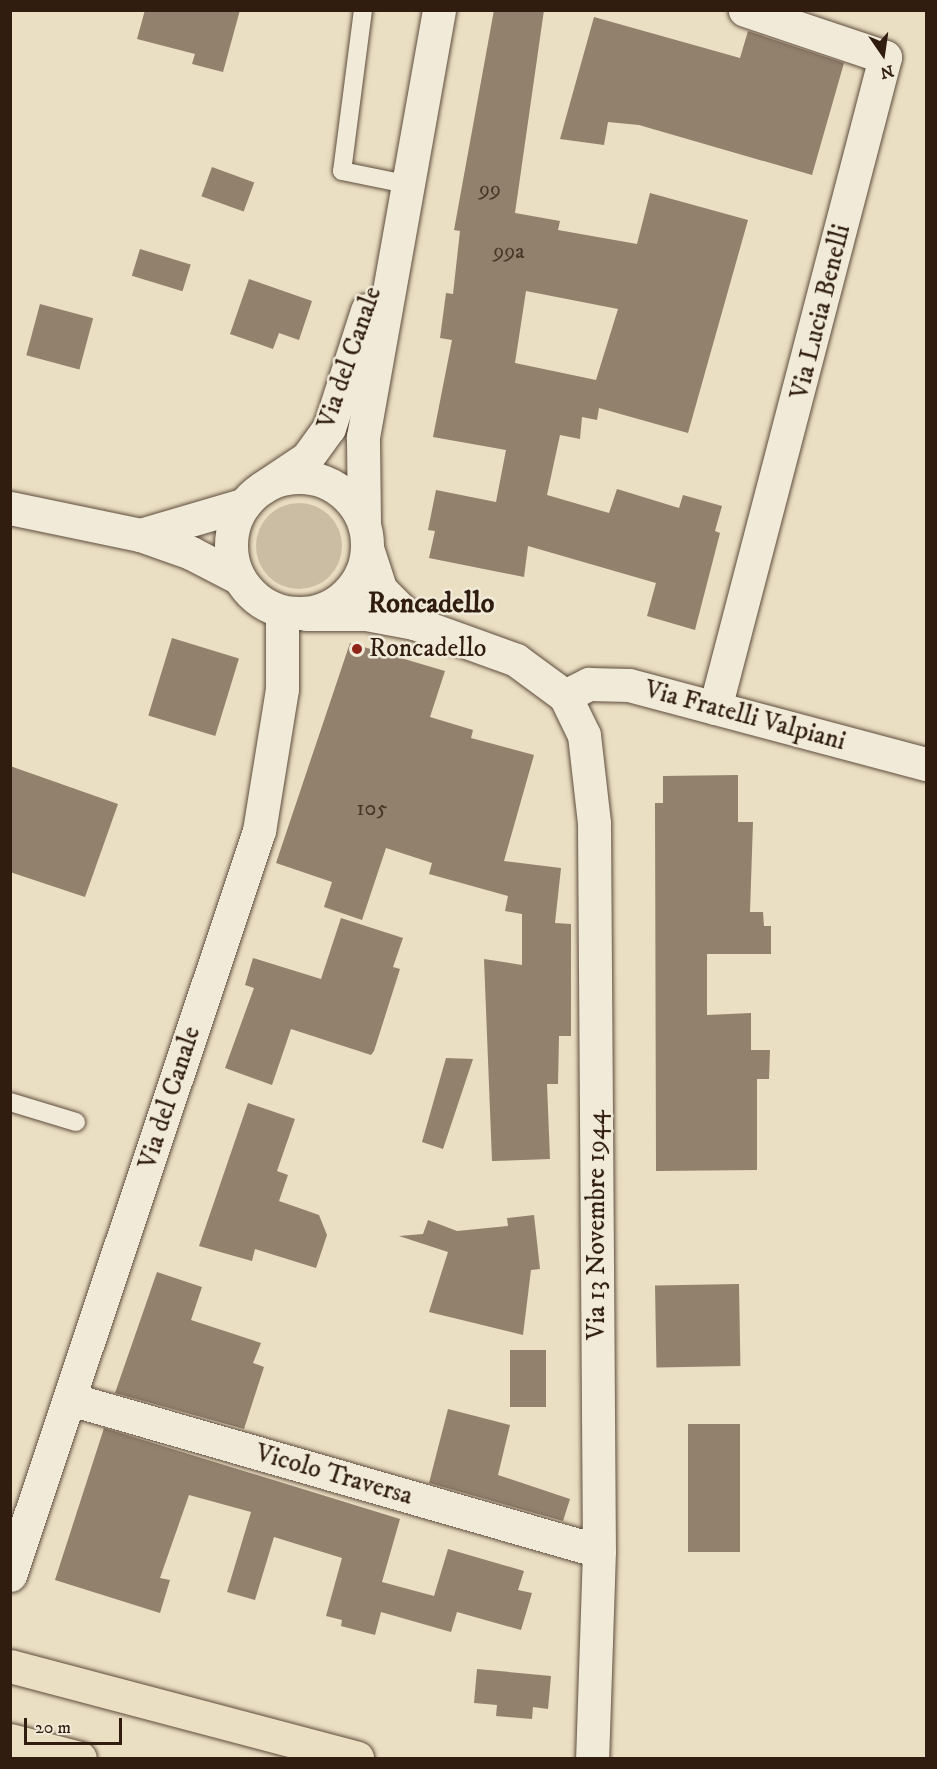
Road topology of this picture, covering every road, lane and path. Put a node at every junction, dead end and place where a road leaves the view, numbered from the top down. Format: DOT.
graph roads {
  1 [pos="363,10"];
  2 [pos="438,10"];
  3 [pos="745,10"];
  4 [pos="404,193"];
  5 [pos="253,496"];
  6 [pos="10,508"];
  7 [pos="140,535"];
  8 [pos="366,536"];
  9 [pos="239,578"];
  10 [pos="294,613"];
  11 [pos="414,623"];
  12 [pos="565,696"];
  13 [pos="715,708"];
  14 [pos="927,764"];
  15 [pos="10,1102"];
  16 [pos="76,1122"];
  17 [pos="69,1399"];
  18 [pos="599,1551"];
  19 [pos="10,1575"];
  20 [pos="10,1666"];
  21 [pos="10,1740"];
  22 [pos="80,1758"];
  23 [pos="357,1758"];
  24 [pos="592,1758"];
  1 -- 4 [label="lane"];
  2 -- 4 [label="street, Via del Canale"];
  3 -- 13 [label="street, Via Lucia Benelli"];
  4 -- 5 [label="street, Via del Canale"];
  4 -- 8 [label="street, Via del Canale"];
  5 -- 7 [label="street"];
  5 -- 8 [label="street"];
  5 -- 9 [label="street"];
  6 -- 7 [label="street"];
  7 -- 9 [label="street"];
  8 -- 10 [label="street"];
  8 -- 11 [label="street"];
  9 -- 10 [label="street"];
  10 -- 11 [label="street"];
  10 -- 17 [label="street, Via del Canale"];
  11 -- 12 [label="street"];
  12 -- 13 [label="street, Via Fratelli Valpiani"];
  12 -- 18 [label="street, Via 13 Novembre 1944"];
  13 -- 14 [label="street, Via Fratelli Valpiani"];
  15 -- 16 [label="lane"];
  17 -- 18 [label="street, Vicolo Traversa"];
  17 -- 19 [label="street, Via del Canale"];
  18 -- 24 [label="street, Via 13 Novembre 1944"];
  20 -- 23 [label="highway"];
  21 -- 22 [label="highway"];
}
